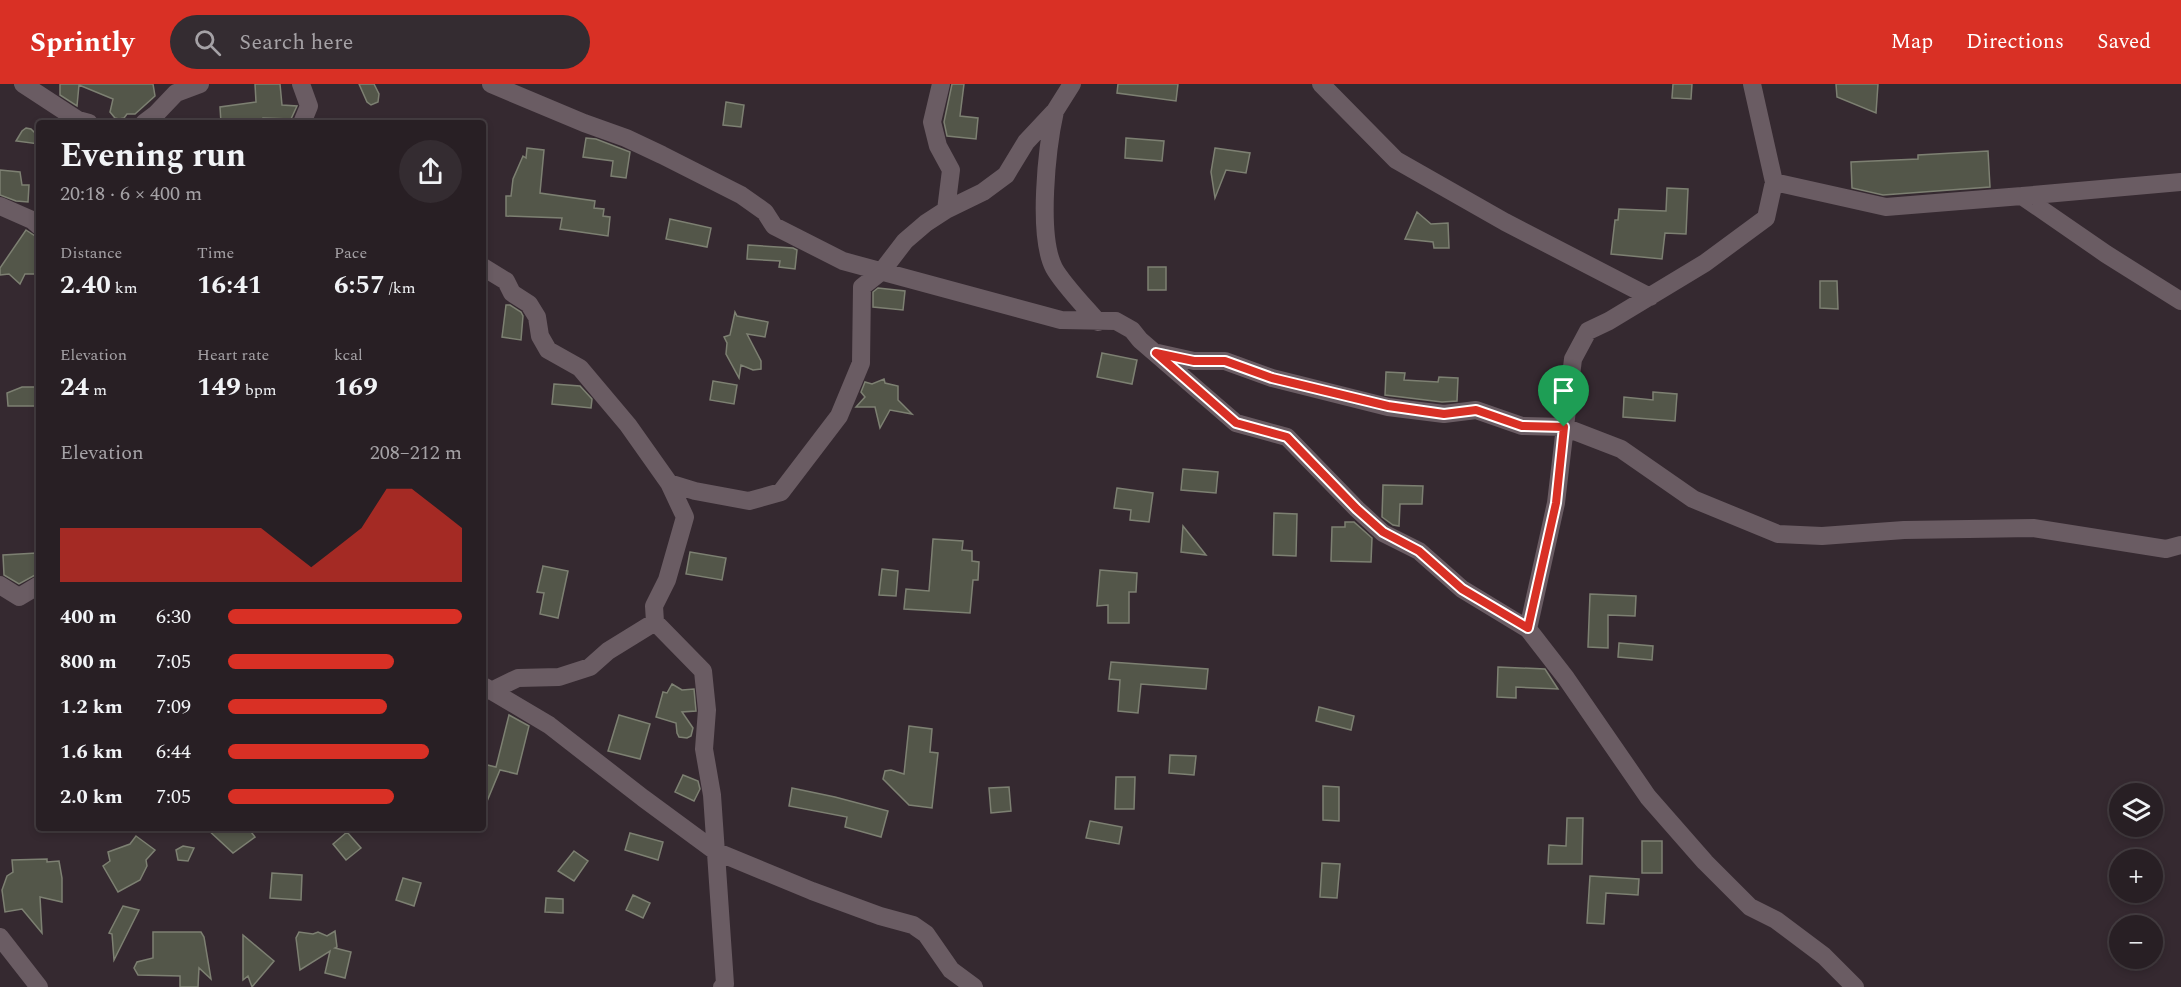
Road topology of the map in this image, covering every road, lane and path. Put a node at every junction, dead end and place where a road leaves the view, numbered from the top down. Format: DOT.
graph roads {
  1 [pos="22,84"];
  2 [pos="200,84"];
  3 [pos="301,84"];
  4 [pos="491,84"];
  5 [pos="941,84"];
  6 [pos="1072,84"];
  7 [pos="1321,84"];
  8 [pos="1752,84"];
  9 [pos="1055,111"];
  10 [pos="78,120"];
  11 [pos="148,120"];
  12 [pos="303,120"];
  13 [pos="1774,182"];
  14 [pos="2181,182"];
  15 [pos="2022,196"];
  16 [pos="0,206"];
  17 [pos="946,210"];
  18 [pos="36,223"];
  19 [pos="486,269"];
  20 [pos="882,272"];
  21 [pos="1650,297"];
  22 [pos="2181,301"];
  23 [pos="1098,322"];
  24 [pos="1156,353"];
  25 [pos="1564,427"];
  26 [pos="669,483"];
  27 [pos="2181,545"];
  28 [pos="0,585"];
  29 [pos="36,587"];
  30 [pos="655,622"];
  31 [pos="1528,628"];
  32 [pos="487,688"];
  33 [pos="715,851"];
  34 [pos="0,938"];
  35 [pos="39,987"];
  36 [pos="722,987"];
  37 [pos="974,987"];
  38 [pos="1855,987"];
  1 -- 10 [label="street"];
  2 -- 11 [label="street"];
  3 -- 12 [label="street"];
  4 -- 20 [label="street"];
  5 -- 17 [label="street"];
  6 -- 9 [label="street"];
  7 -- 21 [label="street"];
  8 -- 13 [label="street"];
  9 -- 17 [label="street"];
  9 -- 23 [label="street"];
  13 -- 15 [label="street"];
  13 -- 21 [label="street"];
  14 -- 15 [label="street"];
  15 -- 22 [label="street"];
  16 -- 18 [label="street"];
  17 -- 20 [label="street"];
  19 -- 26 [label="street"];
  20 -- 23 [label="street"];
  20 -- 26 [label="street"];
  21 -- 25 [label="street"];
  23 -- 24 [label="street"];
  24 -- 25 [label="street"];
  24 -- 31 [label="street"];
  25 -- 27 [label="street"];
  25 -- 31 [label="street"];
  26 -- 30 [label="street"];
  28 -- 29 [label="street"];
  30 -- 32 [label="street"];
  30 -- 33 [label="street"];
  31 -- 38 [label="street"];
  32 -- 33 [label="street"];
  33 -- 36 [label="street"];
  33 -- 37 [label="street"];
  34 -- 35 [label="street"];
}
